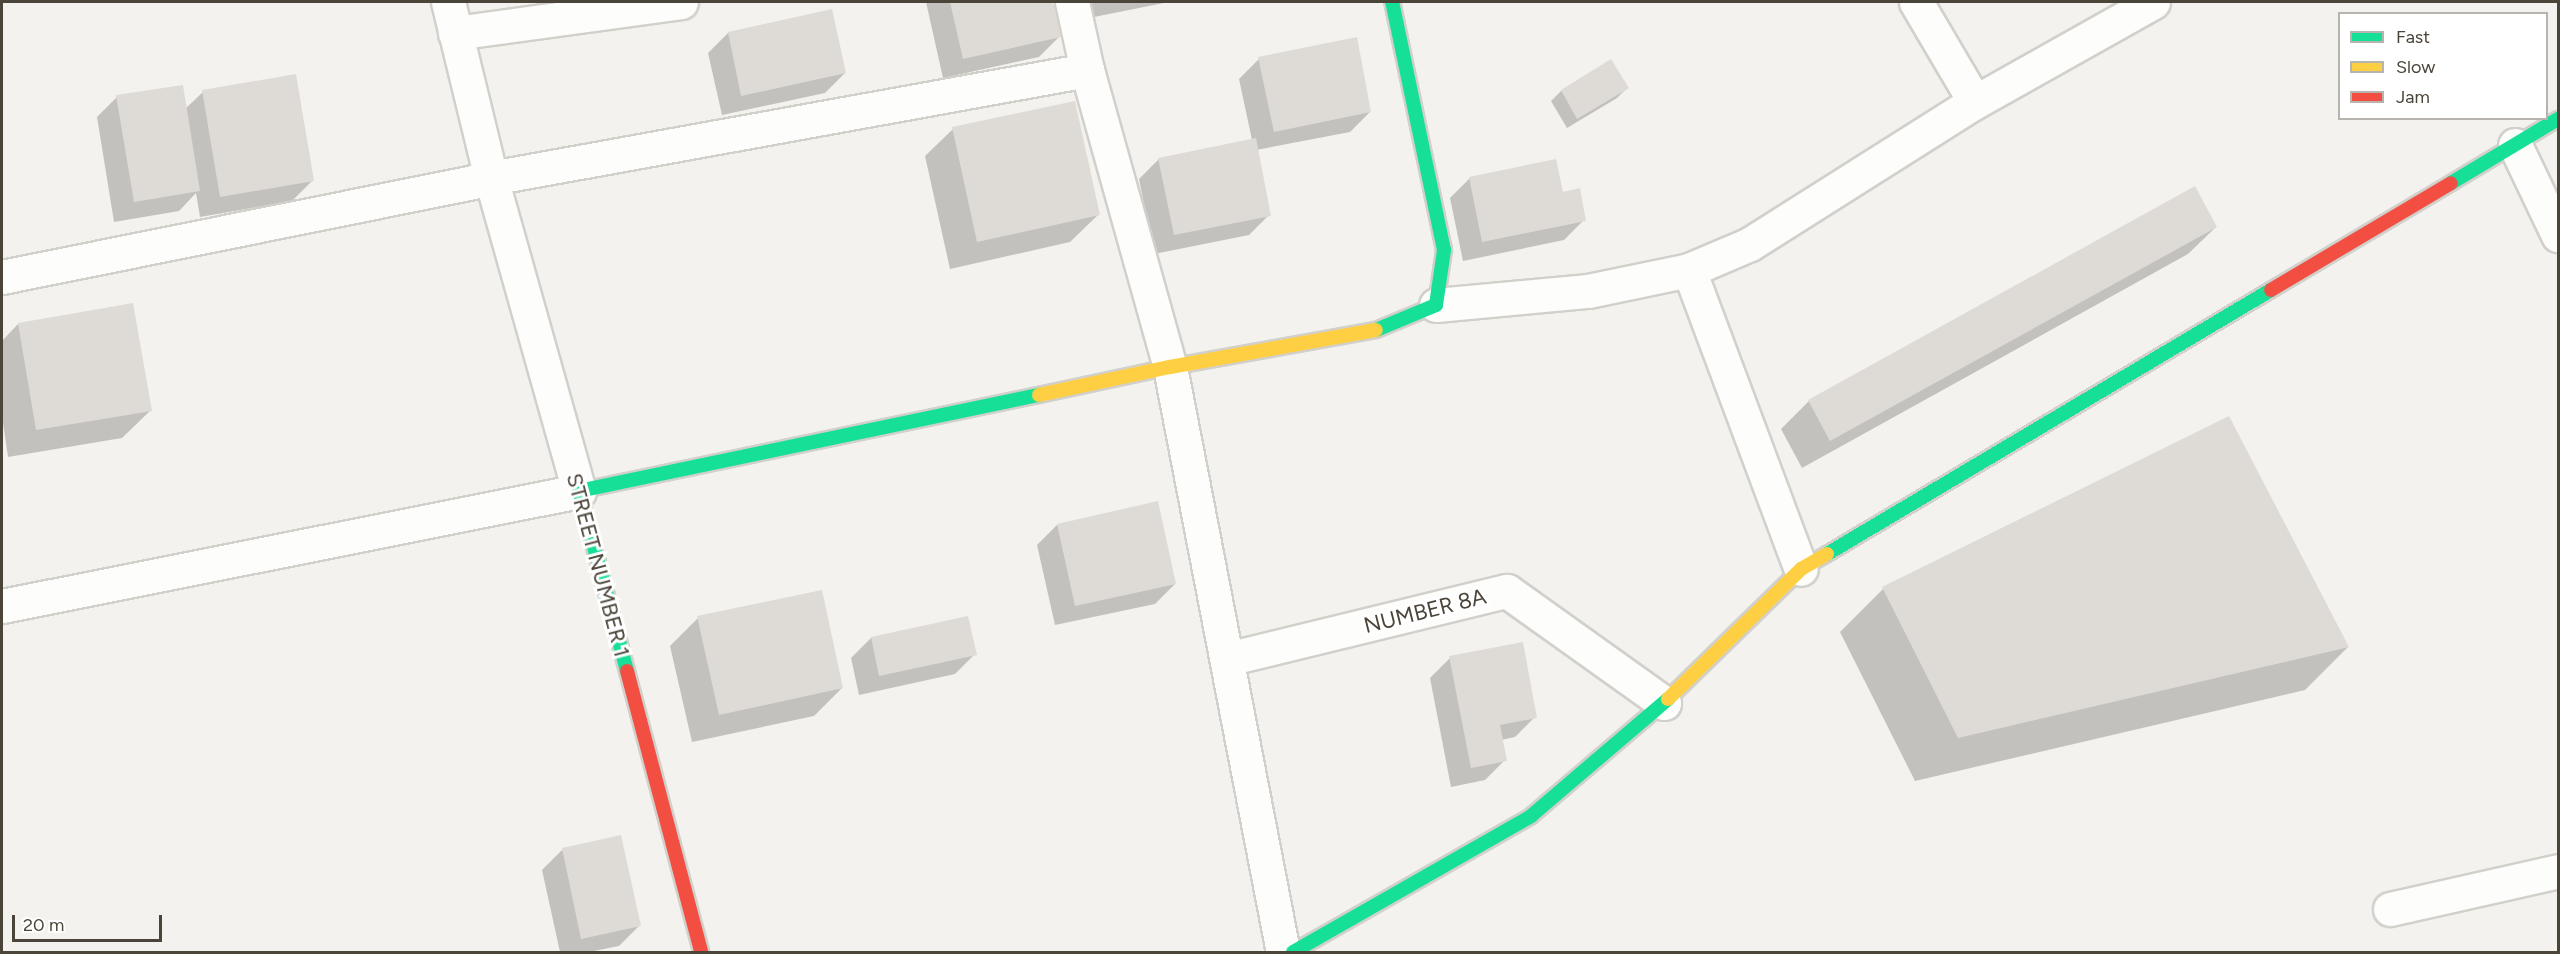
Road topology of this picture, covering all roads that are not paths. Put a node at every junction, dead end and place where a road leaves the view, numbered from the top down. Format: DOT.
graph roads {
  1 [pos="681,2"];
  2 [pos="1072,2"];
  3 [pos="1392,2"];
  4 [pos="1916,2"];
  5 [pos="2153,2"];
  6 [pos="542,11"];
  7 [pos="452,17"];
  8 [pos="1087,70"];
  9 [pos="1975,102"];
  10 [pos="2559,119"];
  11 [pos="2515,145"];
  12 [pos="491,178"];
  13 [pos="2559,235"];
  14 [pos="1689,270"];
  15 [pos="2,277"];
  16 [pos="1436,305"];
  17 [pos="1170,367"];
  18 [pos="579,491"];
  19 [pos="1800,569"];
  20 [pos="2,606"];
  21 [pos="1227,659"];
  22 [pos="1664,703"];
  23 [pos="2559,871"];
  24 [pos="2390,909"];
  25 [pos="701,952"];
  26 [pos="1283,952"];
  27 [pos="1293,952"];
  1 -- 6 [label="street"];
  2 -- 8 [label="street"];
  3 -- 16 [label="street"];
  4 -- 9 [label="street"];
  5 -- 9 [label="street"];
  6 -- 7 [label="street"];
  7 -- 12 [label="street, STREET NUMBER 1"];
  8 -- 12 [label="street"];
  8 -- 17 [label="street"];
  9 -- 14 [label="street"];
  10 -- 11 [label="street"];
  11 -- 13 [label="street"];
  11 -- 19 [label="street"];
  12 -- 15 [label="street"];
  12 -- 18 [label="street, STREET NUMBER 1"];
  14 -- 16 [label="street"];
  14 -- 19 [label="street"];
  16 -- 17 [label="street"];
  17 -- 18 [label="street"];
  17 -- 21 [label="street"];
  18 -- 20 [label="street"];
  18 -- 25 [label="street, STREET NUMBER 1"];
  19 -- 22 [label="street"];
  21 -- 22 [label="street, NUMBER 8A"];
  21 -- 26 [label="street"];
  22 -- 27 [label="street"];
  23 -- 24 [label="street"];
}
